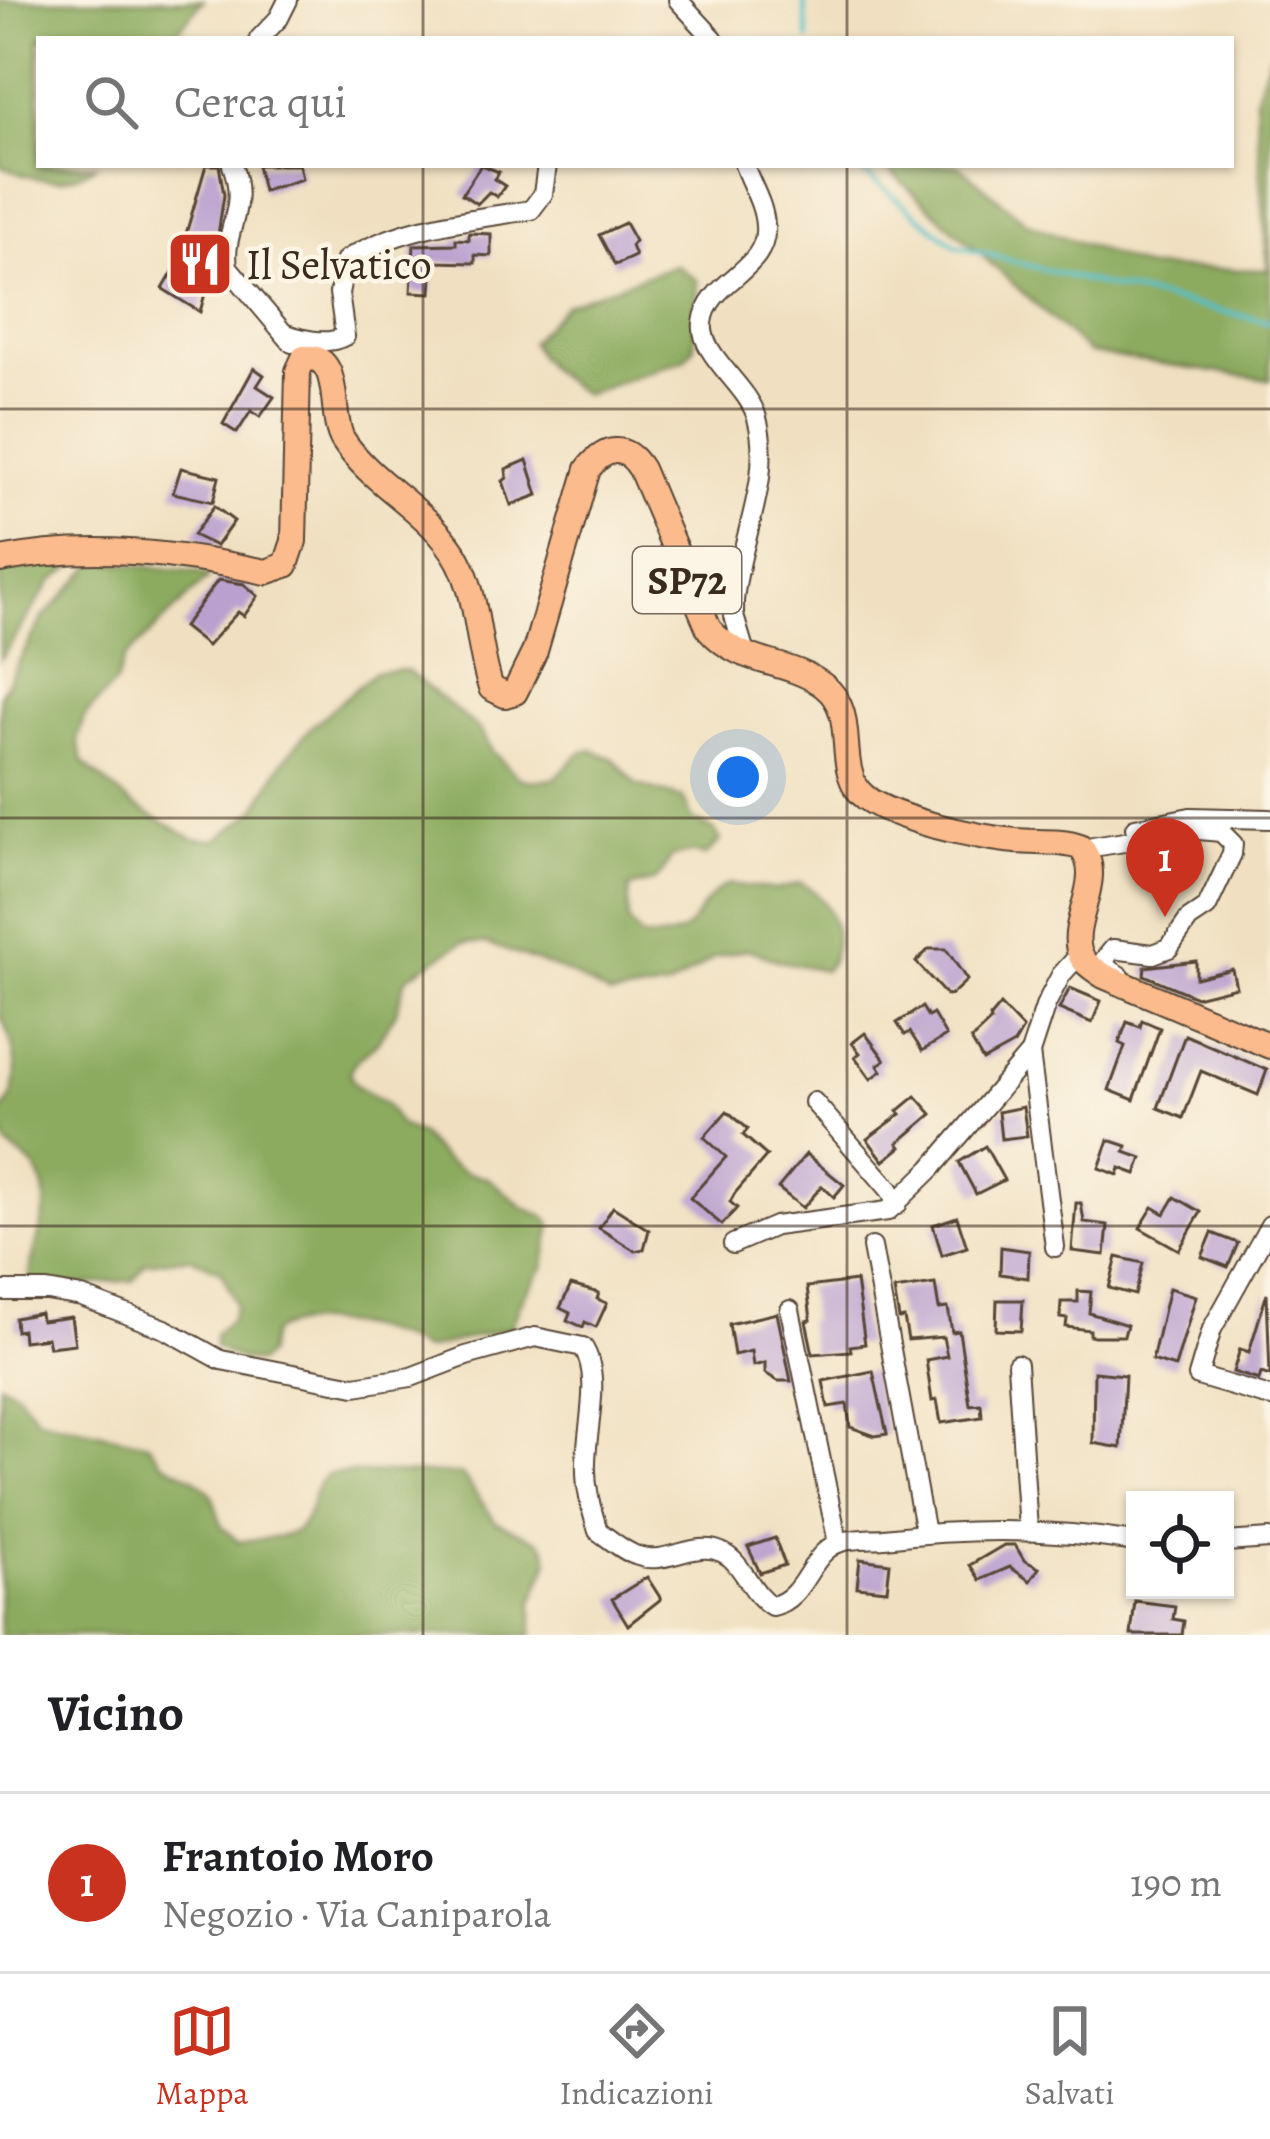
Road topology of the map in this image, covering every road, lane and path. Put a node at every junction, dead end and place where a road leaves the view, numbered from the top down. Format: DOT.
graph roads {
  1 [pos="288,0"];
  2 [pos="678,0"];
  3 [pos="262,36"];
  4 [pos="711,36"];
  5 [pos="233,168"];
  6 [pos="547,168"];
  7 [pos="745,168"];
  8 [pos="286,334"];
  9 [pos="304,358"];
  10 [pos="0,560"];
  11 [pos="746,656"];
  12 [pos="1270,819"];
  13 [pos="1084,851"];
  14 [pos="1079,955"];
  15 [pos="1143,992"];
  16 [pos="1270,1046"];
  17 [pos="1030,1054"];
  18 [pos="814,1102"];
  19 [pos="897,1204"];
  20 [pos="1270,1226"];
  21 [pos="734,1244"];
  22 [pos="1055,1246"];
  23 [pos="872,1247"];
  24 [pos="0,1291"];
  25 [pos="790,1310"];
  26 [pos="1018,1364"];
  27 [pos="1270,1397"];
  28 [pos="1028,1530"];
  29 [pos="925,1533"];
  30 [pos="1270,1539"];
  31 [pos="1126,1540"];
  32 [pos="1234,1541"];
  33 [pos="838,1543"];
  1 -- 3 [label="street"];
  2 -- 4 [label="street"];
  5 -- 8 [label="street"];
  6 -- 8 [label="street"];
  7 -- 11 [label="street"];
  8 -- 9 [label="street"];
  9 -- 10 [label="main road"];
  9 -- 11 [label="main road, SP72"];
  11 -- 13 [label="main road, SP72"];
  12 -- 13 [label="street"];
  13 -- 14 [label="main road"];
  13 -- 15 [label="street"];
  14 -- 15 [label="main road"];
  14 -- 17 [label="street"];
  15 -- 16 [label="main road"];
  17 -- 19 [label="street"];
  17 -- 22 [label="street"];
  18 -- 19 [label="street"];
  19 -- 21 [label="street"];
  20 -- 27 [label="street"];
  23 -- 29 [label="street"];
  24 -- 33 [label="street"];
  25 -- 33 [label="street"];
  26 -- 28 [label="street"];
  28 -- 29 [label="street"];
  28 -- 31 [label="street"];
  29 -- 33 [label="street"];
  30 -- 32 [label="street"];
}
